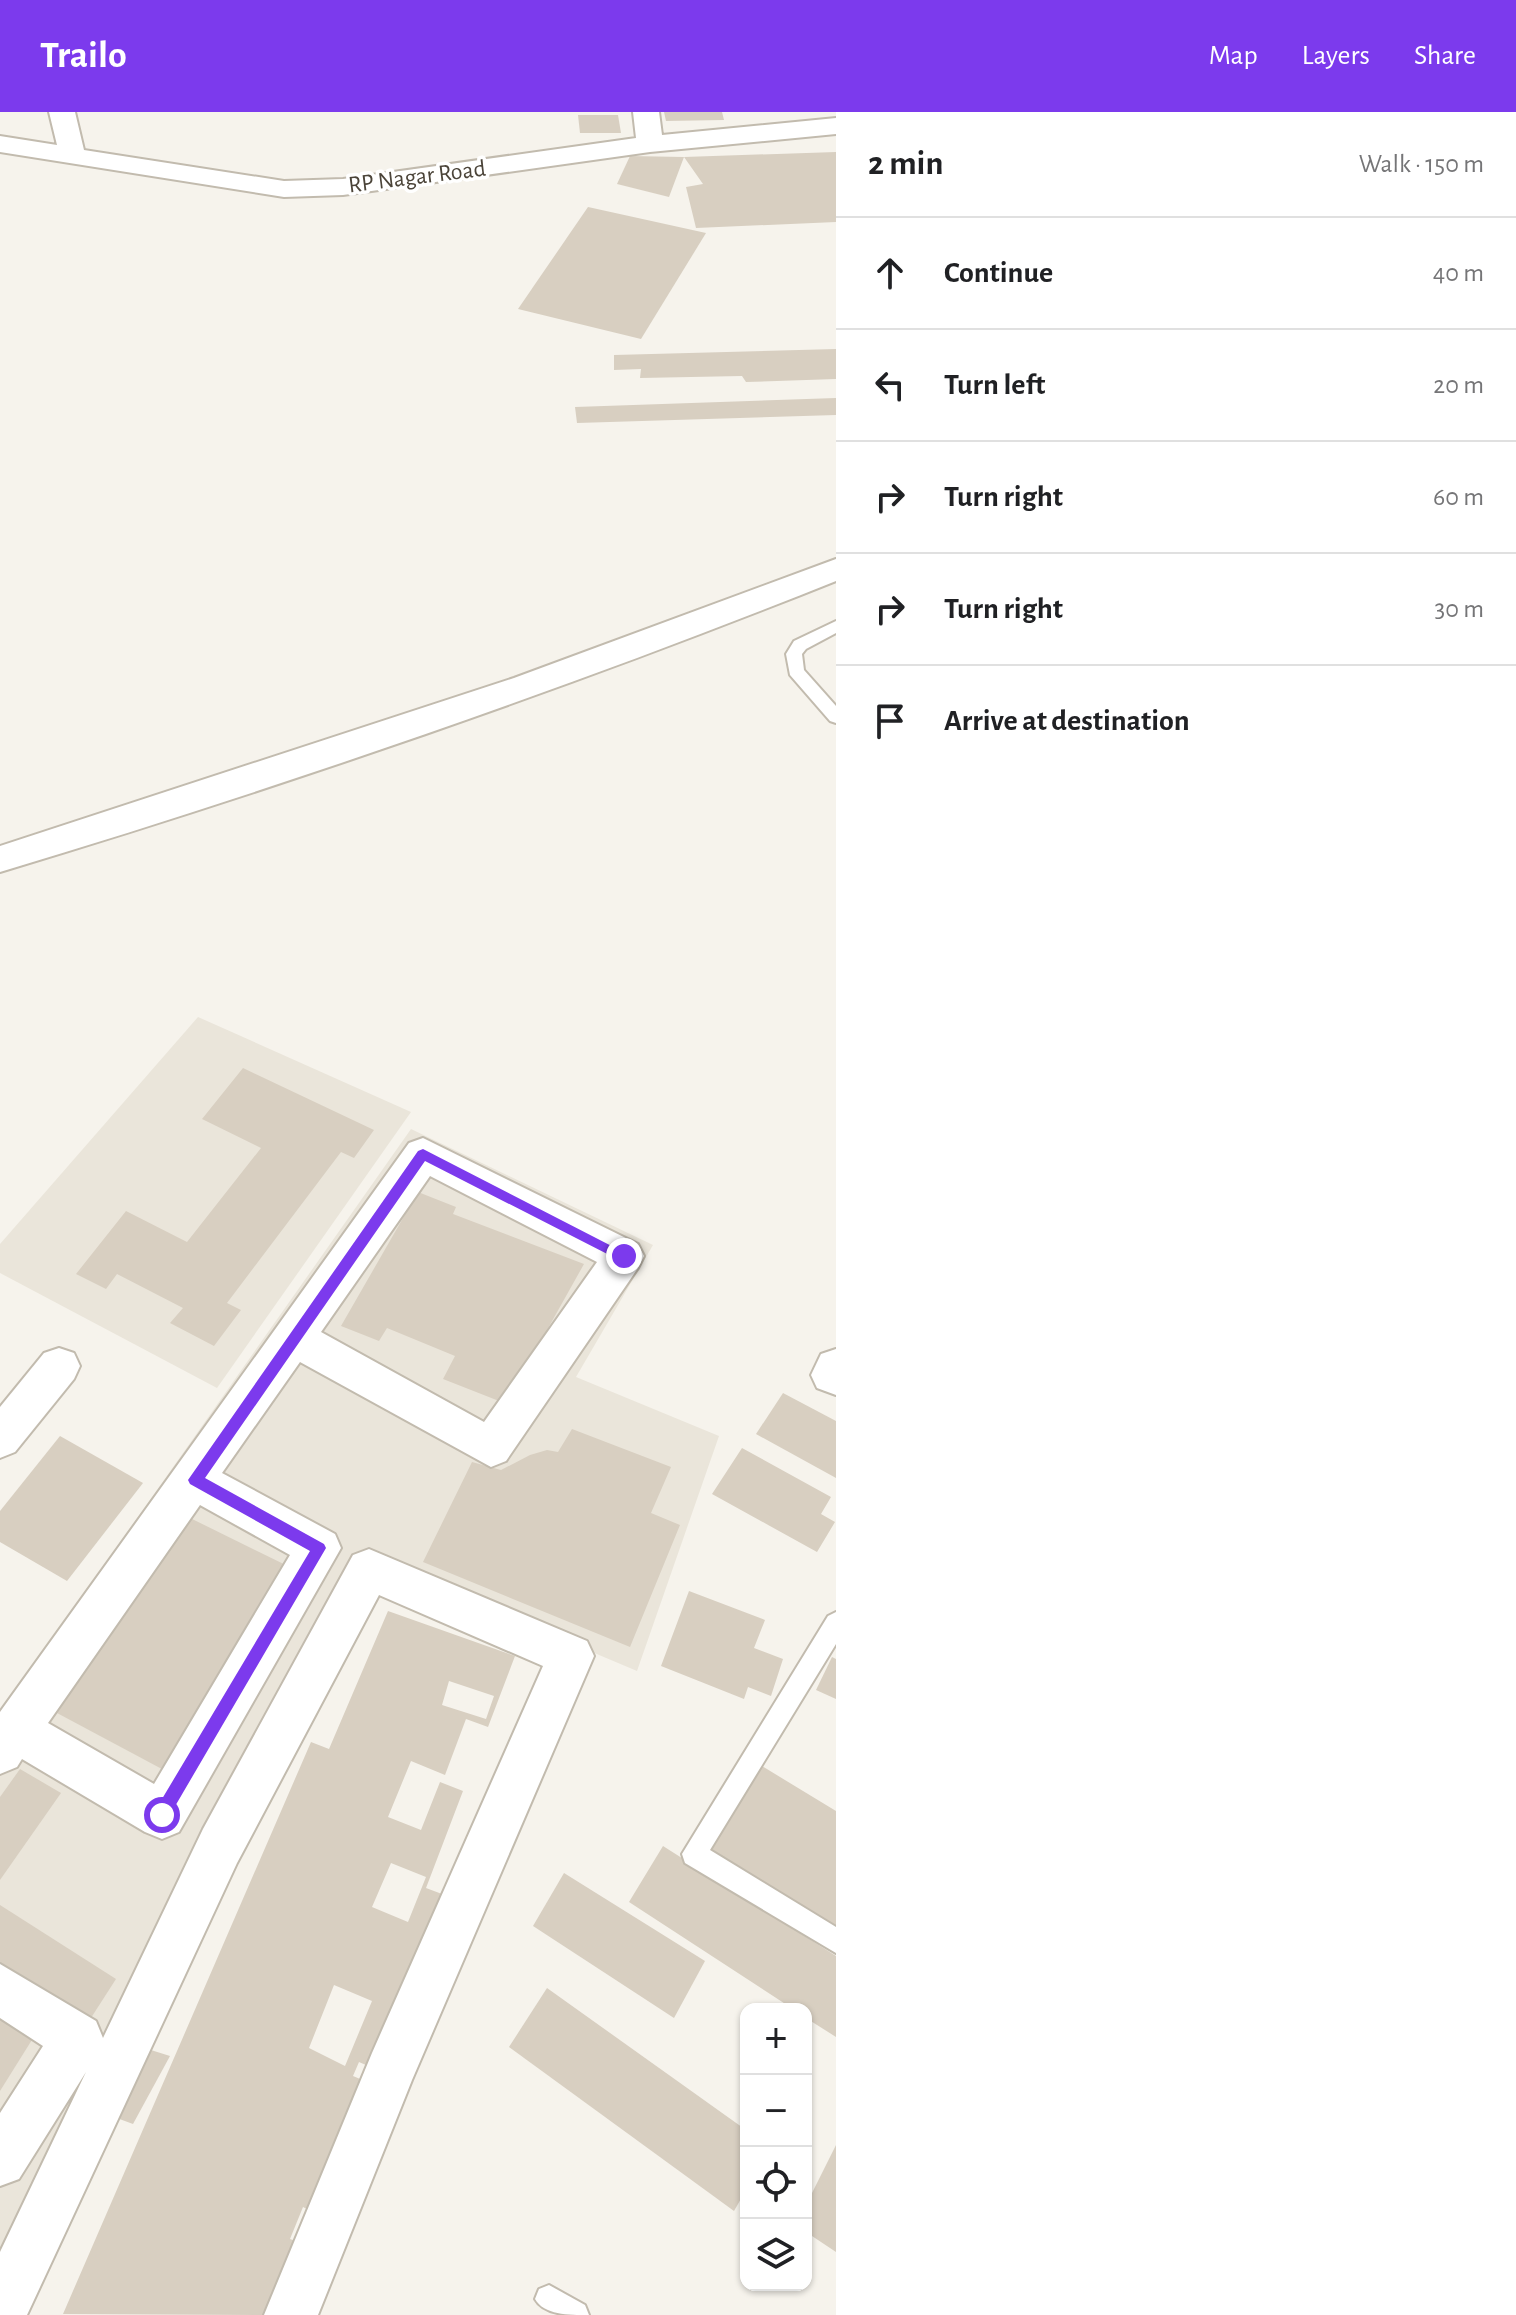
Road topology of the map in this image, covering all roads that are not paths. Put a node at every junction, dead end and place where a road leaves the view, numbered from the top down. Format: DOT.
graph roads {
  1 [pos="62,112"];
  2 [pos="646,112"];
  3 [pos="836,126"];
  4 [pos="0,144"];
  5 [pos="650,144"];
  6 [pos="73,157"];
  7 [pos="836,569"];
  8 [pos="836,626"];
  9 [pos="836,717"];
  10 [pos="0,859"];
  11 [pos="295,1338"];
  12 [pos="59,1366"];
  13 [pos="836,1367"];
  14 [pos="836,1377"];
  15 [pos="0,1439"];
  16 [pos="195,1480"];
  17 [pos="836,1623"];
  18 [pos="8,1741"];
  19 [pos="836,1941"];
  20 [pos="0,1989"];
  21 [pos="0,2160"];
  22 [pos="549,2299"];
  23 [pos="0,2312"];
  24 [pos="291,2315"];
  25 [pos="575,2315"];
  1 -- 6 [label="street"];
  2 -- 5 [label="street"];
  3 -- 5 [label="street, RP Nagar Road"];
  4 -- 6 [label="street, RP Nagar Road"];
  5 -- 6 [label="street, RP Nagar Road"];
  7 -- 10 [label="street"];
  8 -- 9 [label="lane"];
  11 -- 11 [label="street"];
  11 -- 16 [label="street"];
  12 -- 15 [label="street"];
  13 -- 14 [label="street"];
  16 -- 18 [label="street"];
  16 -- 18 [label="street"];
  17 -- 19 [label="lane"];
  20 -- 21 [label="street"];
  22 -- 25 [label="lane"];
  23 -- 24 [label="street"];
}
